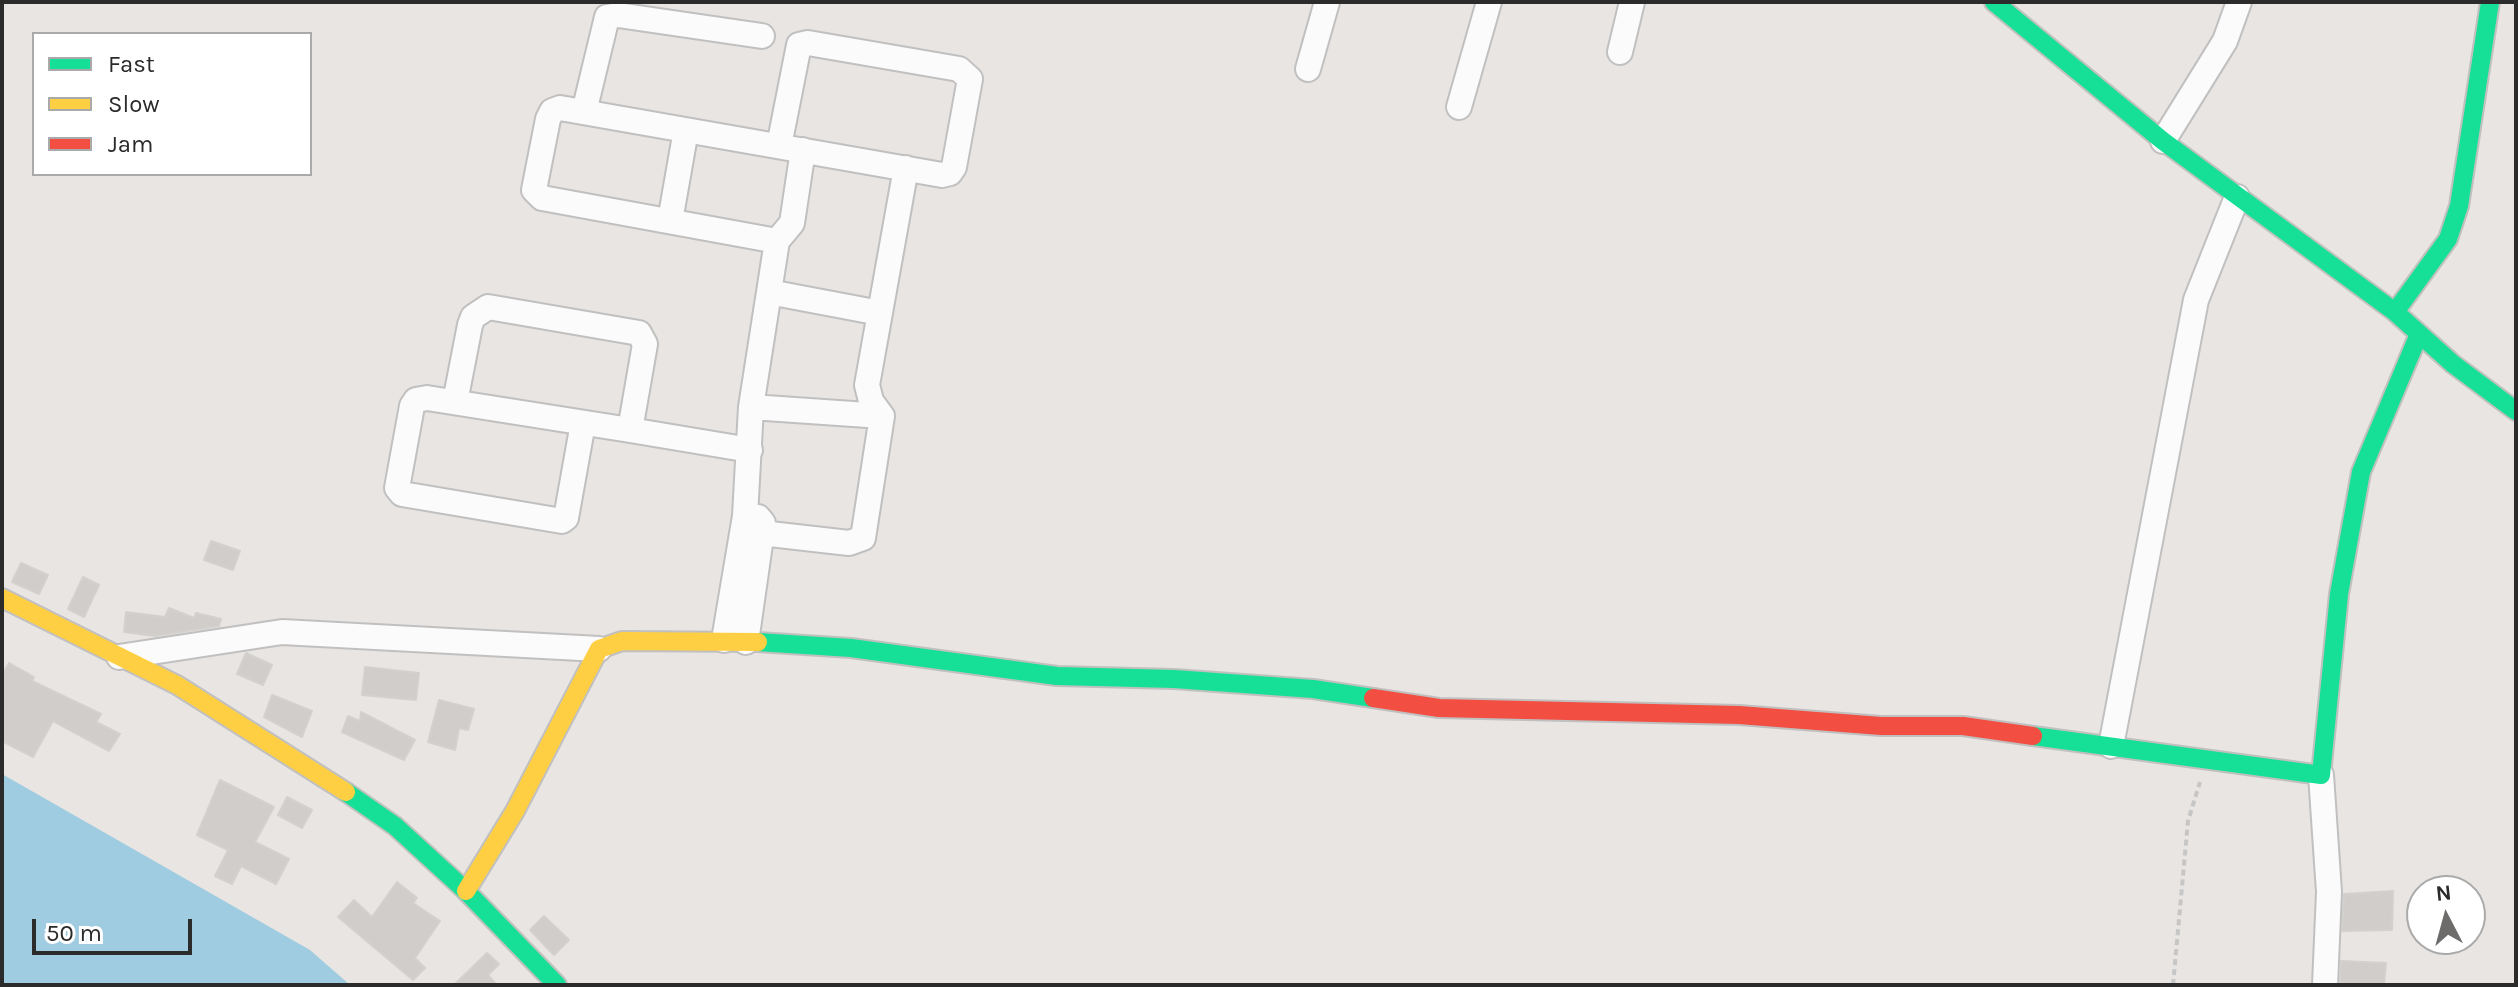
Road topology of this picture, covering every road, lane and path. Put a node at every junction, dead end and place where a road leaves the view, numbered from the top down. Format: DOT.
graph roads {
  1 [pos="1327,2"];
  2 [pos="1489,2"];
  3 [pos="1632,2"];
  4 [pos="1994,2"];
  5 [pos="2239,2"];
  6 [pos="2490,2"];
  7 [pos="762,36"];
  8 [pos="1620,52"];
  9 [pos="1308,69"];
  10 [pos="1459,107"];
  11 [pos="584,112"];
  12 [pos="686,130"];
  13 [pos="2163,141"];
  14 [pos="791,148"];
  15 [pos="906,168"];
  16 [pos="2237,197"];
  17 [pos="670,221"];
  18 [pos="777,241"];
  19 [pos="769,292"];
  20 [pos="2395,312"];
  21 [pos="880,313"];
  22 [pos="2419,334"];
  23 [pos="455,402"];
  24 [pos="751,407"];
  25 [pos="2516,411"];
  26 [pos="882,416"];
  27 [pos="583,423"];
  28 [pos="630,430"];
  29 [pos="750,450"];
  30 [pos="753,524"];
  31 [pos="2,598"];
  32 [pos="735,641"];
  33 [pos="599,649"];
  34 [pos="119,657"];
  35 [pos="2111,746"];
  36 [pos="2214,759"];
  37 [pos="2321,775"];
  38 [pos="466,891"];
  39 [pos="557,985"];
  40 [pos="2173,985"];
  41 [pos="2325,985"];
  1 -- 9 [label="street"];
  2 -- 10 [label="street"];
  3 -- 8 [label="street"];
  4 -- 13 [label="street"];
  5 -- 13 [label="street"];
  6 -- 20 [label="street"];
  7 -- 11 [label="street"];
  11 -- 12 [label="street"];
  11 -- 17 [label="street"];
  12 -- 14 [label="street"];
  12 -- 17 [label="street"];
  13 -- 16 [label="street"];
  14 -- 15 [label="street"];
  14 -- 15 [label="street"];
  14 -- 18 [label="street"];
  15 -- 21 [label="street"];
  16 -- 20 [label="street"];
  16 -- 35 [label="street"];
  17 -- 18 [label="street"];
  18 -- 19 [label="street"];
  19 -- 21 [label="street"];
  19 -- 24 [label="street"];
  20 -- 22 [label="street"];
  21 -- 26 [label="street"];
  22 -- 25 [label="street"];
  22 -- 37 [label="street"];
  23 -- 27 [label="street"];
  23 -- 27 [label="street"];
  23 -- 28 [label="street"];
  24 -- 26 [label="street"];
  24 -- 29 [label="street"];
  26 -- 30 [label="street"];
  27 -- 28 [label="street"];
  28 -- 29 [label="street"];
  29 -- 30 [label="street"];
  30 -- 32 [label="street"];
  31 -- 34 [label="street"];
  32 -- 33 [label="street"];
  32 -- 35 [label="street"];
  33 -- 34 [label="street"];
  33 -- 38 [label="street"];
  34 -- 38 [label="street"];
  35 -- 36 [label="street"];
  36 -- 37 [label="street"];
  36 -- 40 [label="path"];
  37 -- 41 [label="street"];
  38 -- 39 [label="street"];
}
